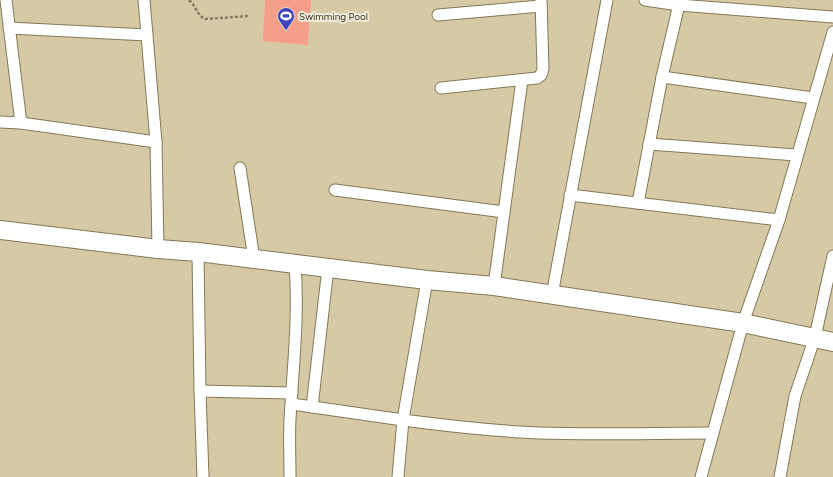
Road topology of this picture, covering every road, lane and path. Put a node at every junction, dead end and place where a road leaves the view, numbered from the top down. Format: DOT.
graph roads {
  1 [pos="6,0"];
  2 [pos="144,0"];
  3 [pos="190,0"];
  4 [pos="607,0"];
  5 [pos="645,0"];
  6 [pos="679,2"];
  7 [pos="541,3"];
  8 [pos="743,5"];
  9 [pos="438,15"];
  10 [pos="249,16"];
  11 [pos="833,17"];
  12 [pos="9,28"];
  13 [pos="833,32"];
  14 [pos="147,35"];
  15 [pos="662,77"];
  16 [pos="522,80"];
  17 [pos="441,88"];
  18 [pos="813,98"];
  19 [pos="0,122"];
  20 [pos="21,123"];
  21 [pos="156,142"];
  22 [pos="649,144"];
  23 [pos="796,155"];
  24 [pos="240,168"];
  25 [pos="335,190"];
  26 [pos="570,195"];
  27 [pos="638,204"];
  28 [pos="504,212"];
  29 [pos="779,220"];
  30 [pos="0,230"];
  31 [pos="158,249"];
  32 [pos="198,252"];
  33 [pos="833,256"];
  34 [pos="254,259"];
  35 [pos="295,264"];
  36 [pos="328,268"];
  37 [pos="427,280"];
  38 [pos="494,286"];
  39 [pos="552,295"];
  40 [pos="743,323"];
  41 [pos="815,337"];
  42 [pos="833,342"];
  43 [pos="200,391"];
  44 [pos="292,398"];
  45 [pos="312,407"];
  46 [pos="403,420"];
  47 [pos="713,432"];
  48 [pos="203,477"];
  49 [pos="290,477"];
  50 [pos="398,477"];
  51 [pos="701,477"];
  52 [pos="780,477"];
  1 -- 12 [label="street"];
  2 -- 14 [label="street"];
  3 -- 10 [label="path"];
  4 -- 26 [label="street"];
  5 -- 6 [label="street"];
  6 -- 8 [label="street"];
  6 -- 15 [label="street"];
  7 -- 9 [label="street"];
  7 -- 16 [label="street"];
  8 -- 11 [label="street"];
  12 -- 14 [label="street"];
  12 -- 20 [label="street"];
  13 -- 18 [label="street"];
  14 -- 21 [label="street"];
  15 -- 18 [label="street"];
  15 -- 22 [label="street"];
  16 -- 17 [label="street"];
  16 -- 28 [label="street"];
  18 -- 23 [label="street"];
  19 -- 20 [label="street"];
  20 -- 21 [label="street"];
  21 -- 31 [label="street"];
  22 -- 23 [label="street"];
  22 -- 27 [label="street"];
  23 -- 29 [label="street"];
  24 -- 34 [label="street"];
  25 -- 28 [label="street"];
  26 -- 27 [label="street"];
  26 -- 39 [label="street"];
  27 -- 29 [label="street"];
  28 -- 38 [label="street"];
  29 -- 40 [label="street"];
  30 -- 31 [label="main road"];
  31 -- 32 [label="main road"];
  32 -- 34 [label="main road"];
  32 -- 43 [label="street"];
  33 -- 41 [label="street"];
  34 -- 35 [label="main road"];
  35 -- 36 [label="main road"];
  35 -- 44 [label="street"];
  36 -- 37 [label="main road"];
  36 -- 45 [label="street"];
  37 -- 38 [label="main road"];
  37 -- 46 [label="street"];
  38 -- 39 [label="main road"];
  39 -- 40 [label="main road"];
  40 -- 41 [label="main road"];
  40 -- 47 [label="street"];
  41 -- 42 [label="main road"];
  41 -- 52 [label="street"];
  43 -- 44 [label="street"];
  43 -- 48 [label="street"];
  44 -- 45 [label="street"];
  44 -- 49 [label="street"];
  45 -- 46 [label="street"];
  46 -- 47 [label="street"];
  46 -- 50 [label="street"];
  47 -- 51 [label="street"];
}
